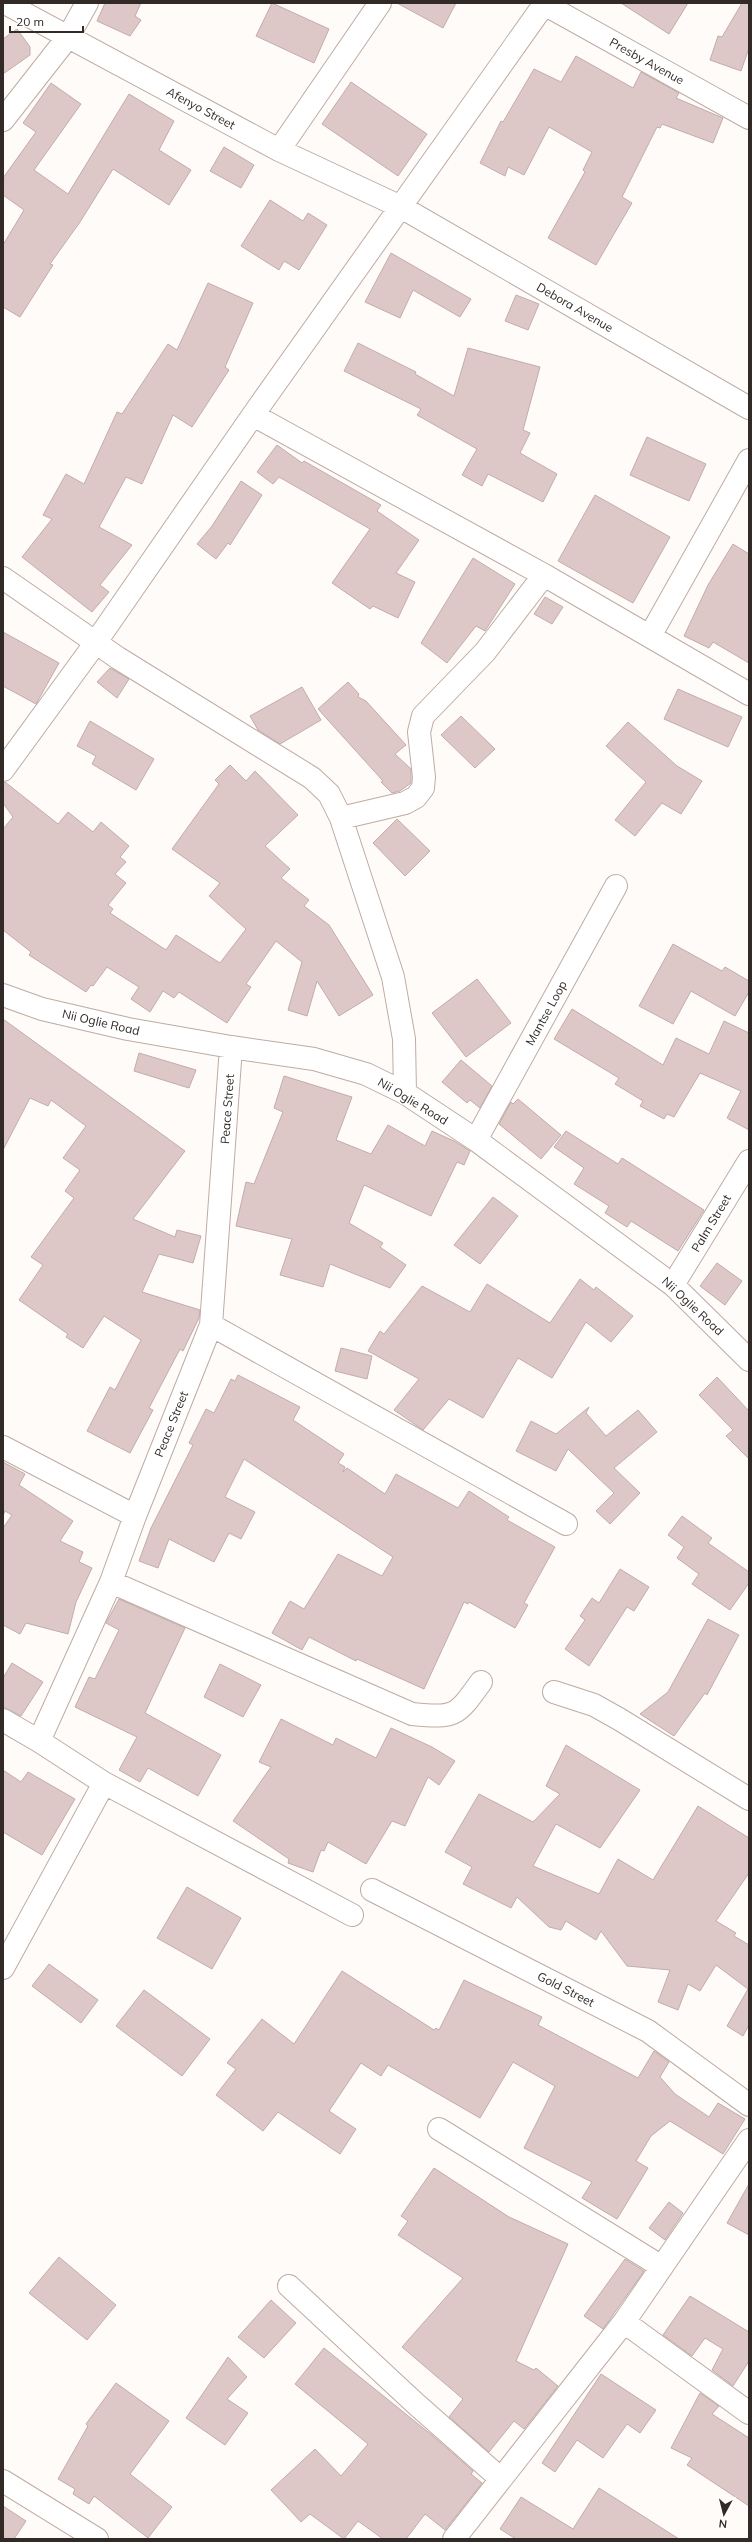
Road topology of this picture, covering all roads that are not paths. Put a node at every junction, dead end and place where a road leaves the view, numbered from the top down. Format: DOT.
graph roads {
  1 [pos="5,3"];
  2 [pos="87,3"];
  3 [pos="380,3"];
  4 [pos="545,4"];
  5 [pos="68,37"];
  6 [pos="749,118"];
  7 [pos="3,120"];
  8 [pos="279,150"];
  9 [pos="401,207"];
  10 [pos="749,408"];
  11 [pos="252,415"];
  12 [pos="749,460"];
  13 [pos="544,575"];
  14 [pos="3,578"];
  15 [pos="650,636"];
  16 [pos="96,641"];
  17 [pos="749,694"];
  18 [pos="3,770"];
  19 [pos="342,818"];
  20 [pos="616,886"];
  21 [pos="3,995"];
  22 [pos="231,1048"];
  23 [pos="405,1093"];
  24 [pos="476,1140"];
  25 [pos="749,1161"];
  26 [pos="673,1285"];
  27 [pos="212,1325"];
  28 [pos="749,1360"];
  29 [pos="3,1447"];
  30 [pos="134,1516"];
  31 [pos="566,1524"];
  32 [pos="111,1582"];
  33 [pos="481,1682"];
  34 [pos="554,1692"];
  35 [pos="3,1720"];
  36 [pos="39,1741"];
  37 [pos="104,1783"];
  38 [pos="749,1799"];
  39 [pos="372,1890"];
  40 [pos="352,1915"];
  41 [pos="3,1968"];
  42 [pos="749,2105"];
  43 [pos="439,2129"];
  44 [pos="749,2140"];
  45 [pos="662,2266"];
  46 [pos="289,2286"];
  47 [pos="624,2322"];
  48 [pos="749,2413"];
  49 [pos="501,2479"];
  50 [pos="3,2481"];
  51 [pos="97,2539"];
  52 [pos="454,2539"];
  1 -- 5 [label="street, Afenyo Street"];
  2 -- 5 [label="street"];
  3 -- 8 [label="street"];
  4 -- 6 [label="street, Presby Avenue"];
  4 -- 9 [label="street"];
  5 -- 7 [label="street"];
  5 -- 8 [label="street, Afenyo Street"];
  8 -- 9 [label="street, Afenyo Street"];
  9 -- 10 [label="street, Debora Avenue"];
  9 -- 11 [label="street"];
  11 -- 13 [label="street"];
  11 -- 16 [label="street"];
  12 -- 15 [label="street"];
  13 -- 15 [label="street"];
  13 -- 19 [label="street"];
  14 -- 16 [label="street"];
  15 -- 17 [label="street"];
  16 -- 18 [label="street"];
  16 -- 19 [label="street"];
  19 -- 23 [label="street"];
  20 -- 24 [label="street, Mantse Loop"];
  21 -- 22 [label="street, Nii Oglie Road"];
  22 -- 23 [label="street, Nii Oglie Road"];
  22 -- 27 [label="street, Peace Street"];
  23 -- 24 [label="street, Nii Oglie Road"];
  24 -- 26 [label="street, Nii Oglie Road"];
  25 -- 26 [label="street, Palm Street"];
  26 -- 28 [label="street, Nii Oglie Road"];
  27 -- 30 [label="street, Peace Street"];
  27 -- 31 [label="street"];
  29 -- 30 [label="street"];
  30 -- 32 [label="street, Peace Street"];
  32 -- 33 [label="street"];
  32 -- 36 [label="street, Peace Street"];
  34 -- 38 [label="street"];
  35 -- 36 [label="street"];
  36 -- 37 [label="street"];
  37 -- 40 [label="street"];
  37 -- 41 [label="street"];
  39 -- 42 [label="street, Gold Street"];
  43 -- 45 [label="street"];
  44 -- 45 [label="street"];
  45 -- 47 [label="street"];
  46 -- 49 [label="street"];
  47 -- 48 [label="street"];
  47 -- 49 [label="street"];
  49 -- 52 [label="street"];
  50 -- 51 [label="street"];
}
